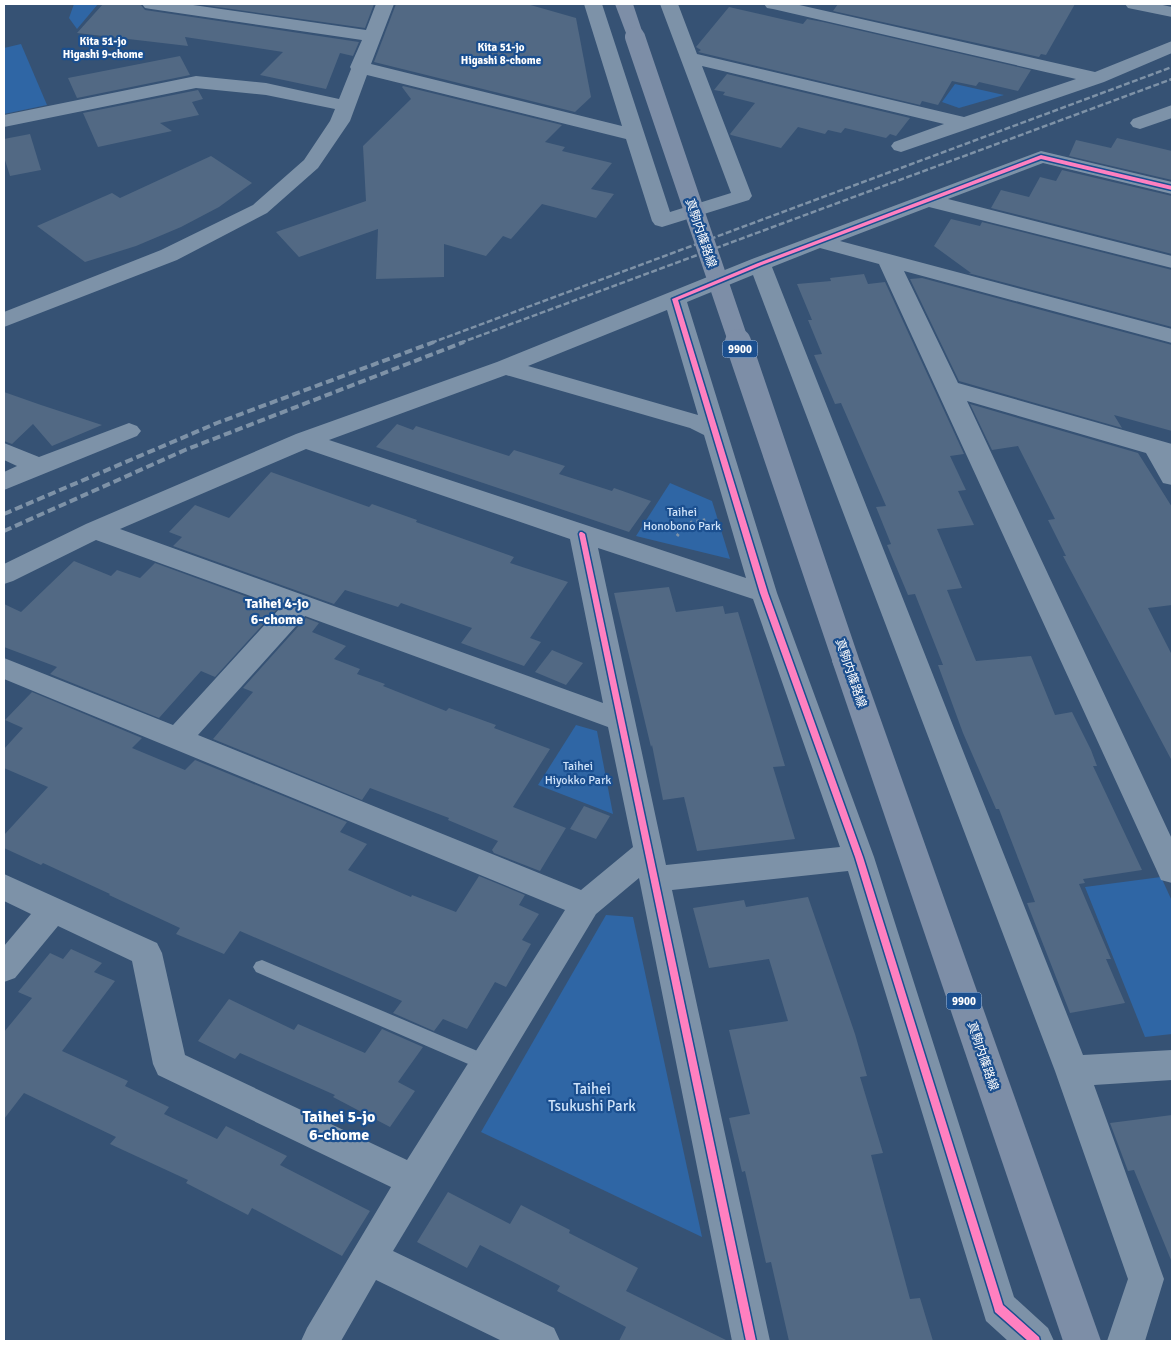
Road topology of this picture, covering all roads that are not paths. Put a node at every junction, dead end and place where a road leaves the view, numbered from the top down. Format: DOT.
graph roads {
  1 [pos="151,4"];
  2 [pos="385,4"];
  3 [pos="593,4"];
  4 [pos="624,4"];
  5 [pos="669,4"];
  6 [pos="773,4"];
  7 [pos="1134,4"];
  8 [pos="1172,12"];
  9 [pos="372,36"];
  10 [pos="1172,48"];
  11 [pos="690,58"];
  12 [pos="360,68"];
  13 [pos="1097,78"];
  14 [pos="346,106"];
  15 [pos="1172,110"];
  16 [pos="4,121"];
  17 [pos="963,123"];
  18 [pos="1140,123"];
  19 [pos="634,135"];
  20 [pos="901,146"];
  21 [pos="1172,188"];
  22 [pos="930,200"];
  23 [pos="820,242"];
  24 [pos="888,260"];
  25 [pos="1172,262"];
  26 [pos="760,264"];
  27 [pos="676,300"];
  28 [pos="4,320"];
  29 [pos="1172,336"];
  30 [pos="505,367"];
  31 [pos="949,388"];
  32 [pos="129,430"];
  33 [pos="716,430"];
  34 [pos="305,440"];
  35 [pos="1164,450"];
  36 [pos="4,451"];
  37 [pos="39,466"];
  38 [pos="1172,477"];
  39 [pos="4,482"];
  40 [pos="96,530"];
  41 [pos="582,534"];
  42 [pos="4,574"];
  43 [pos="764,593"];
  44 [pos="301,603"];
  45 [pos="4,668"];
  46 [pos="621,720"];
  47 [pos="178,738"];
  48 [pos="858,856"];
  49 [pos="651,865"];
  50 [pos="1172,871"];
  51 [pos="4,888"];
  52 [pos="585,905"];
  53 [pos="53,910"];
  54 [pos="262,967"];
  55 [pos="4,968"];
  56 [pos="488,1064"];
  57 [pos="1172,1065"];
  58 [pos="1072,1071"];
  59 [pos="414,1181"];
  60 [pos="370,1258"];
  61 [pos="320,1341"];
  62 [pos="542,1341"];
  63 [pos="751,1341"];
  64 [pos="1035,1341"];
  65 [pos="1082,1341"];
  66 [pos="1126,1341"];
  1 -- 9 [label="street"];
  2 -- 9 [label="street"];
  3 -- 19 [label="street"];
  4 -- 65 [label="main road, 真駒内篠路線 / 9900, bridge"];
  5 -- 11 [label="street"];
  6 -- 13 [label="street"];
  7 -- 8 [label="street"];
  9 -- 12 [label="street"];
  10 -- 13 [label="street"];
  11 -- 17 [label="street"];
  11 -- 19 [label="street"];
  12 -- 14 [label="street"];
  12 -- 19 [label="street"];
  13 -- 17 [label="street"];
  14 -- 16 [label="street"];
  14 -- 28 [label="street"];
  15 -- 18 [label="street"];
  17 -- 20 [label="street"];
  21 -- 22 [label="street"];
  22 -- 23 [label="street"];
  22 -- 25 [label="street"];
  23 -- 24 [label="street"];
  23 -- 26 [label="street"];
  24 -- 29 [label="street"];
  24 -- 31 [label="street"];
  26 -- 27 [label="street"];
  26 -- 58 [label="street"];
  27 -- 30 [label="street"];
  27 -- 33 [label="street"];
  30 -- 33 [label="street"];
  30 -- 34 [label="street"];
  31 -- 35 [label="street"];
  31 -- 50 [label="street"];
  32 -- 37 [label="street"];
  33 -- 43 [label="street"];
  34 -- 40 [label="street"];
  34 -- 41 [label="street"];
  35 -- 38 [label="street"];
  36 -- 37 [label="street"];
  37 -- 39 [label="street"];
  40 -- 42 [label="street"];
  40 -- 44 [label="street"];
  41 -- 43 [label="street"];
  41 -- 46 [label="street"];
  43 -- 48 [label="street"];
  44 -- 46 [label="street"];
  44 -- 47 [label="street"];
  45 -- 47 [label="street"];
  46 -- 49 [label="street"];
  47 -- 52 [label="street"];
  48 -- 49 [label="street"];
  48 -- 64 [label="street"];
  49 -- 52 [label="street"];
  49 -- 63 [label="street"];
  51 -- 53 [label="street"];
  52 -- 56 [label="street"];
  53 -- 55 [label="street"];
  53 -- 59 [label="street"];
  54 -- 56 [label="lane"];
  56 -- 59 [label="street"];
  57 -- 58 [label="street"];
  58 -- 66 [label="street"];
  59 -- 60 [label="street"];
  60 -- 61 [label="street"];
  60 -- 62 [label="street"];
}
